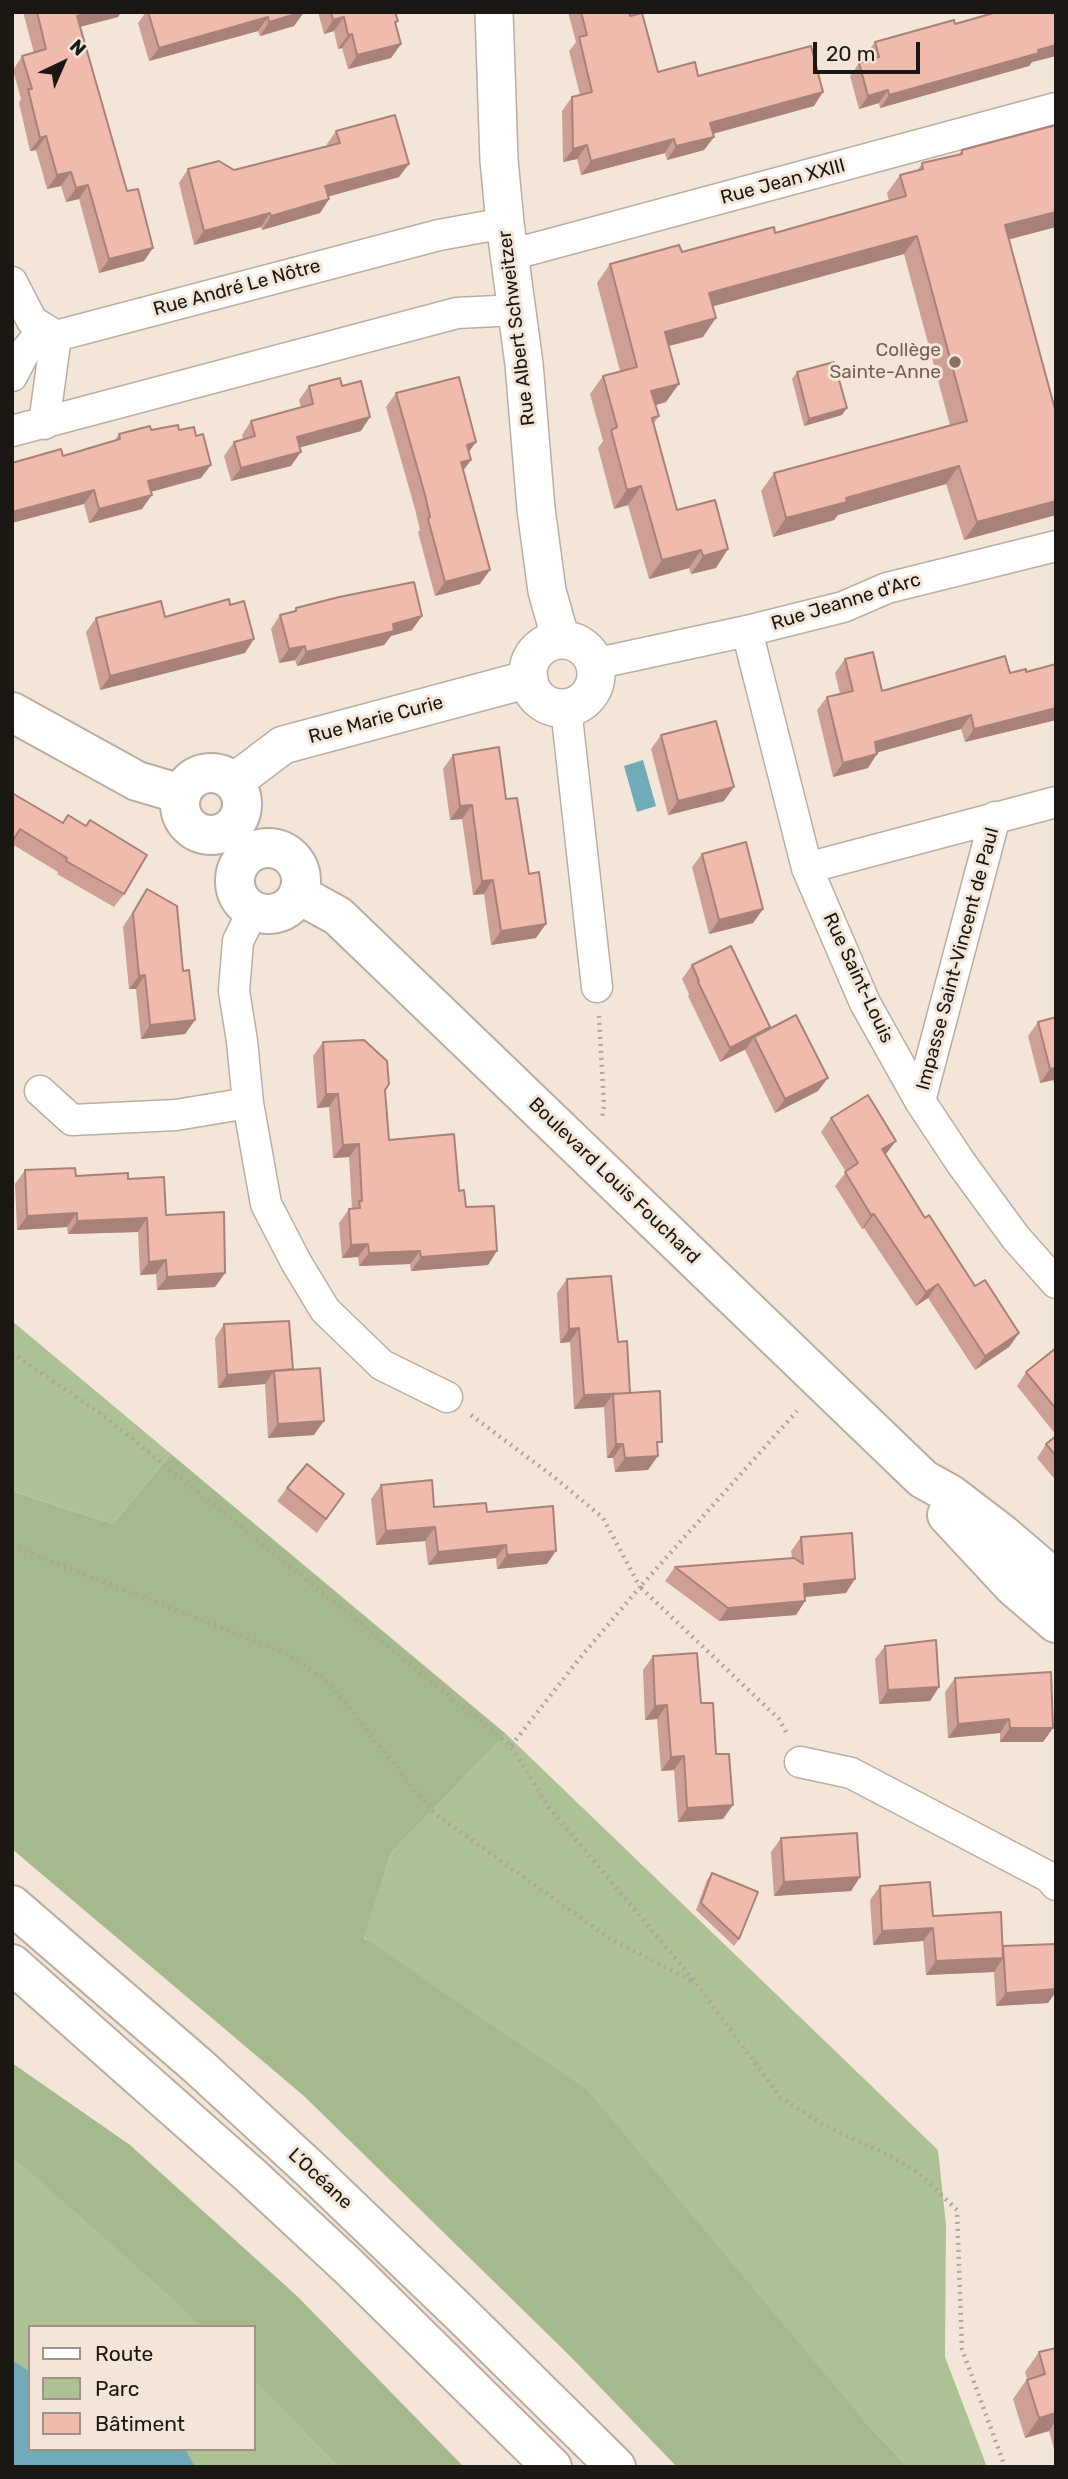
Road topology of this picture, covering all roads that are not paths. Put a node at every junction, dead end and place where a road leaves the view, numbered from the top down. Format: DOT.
graph roads {
  1 [pos="494,12"];
  2 [pos="1056,108"];
  3 [pos="508,239"];
  4 [pos="12,282"];
  5 [pos="517,310"];
  6 [pos="50,332"];
  7 [pos="12,376"];
  8 [pos="44,424"];
  9 [pos="12,431"];
  10 [pos="1056,547"];
  11 [pos="747,631"];
  12 [pos="561,640"];
  13 [pos="594,664"];
  14 [pos="529,679"];
  15 [pos="566,708"];
  16 [pos="12,712"];
  17 [pos="181,794"];
  18 [pos="238,794"];
  19 [pos="1056,802"];
  20 [pos="995,817"];
  21 [pos="204,834"];
  22 [pos="274,848"];
  23 [pos="807,868"];
  24 [pos="235,874"];
  25 [pos="298,894"];
  26 [pos="253,911"];
  27 [pos="597,988"];
  28 [pos="40,1091"];
  29 [pos="920,1101"];
  30 [pos="248,1103"];
  31 [pos="1056,1283"];
  32 [pos="447,1397"];
  33 [pos="923,1479"];
  34 [pos="1056,1580"];
  35 [pos="1056,1623"];
  36 [pos="800,1762"];
  37 [pos="1056,1885"];
  38 [pos="12,1905"];
  39 [pos="12,1964"];
  40 [pos="552,2467"];
  41 [pos="616,2467"];
  1 -- 3 [label="street, Rue Albert Schweitzer"];
  2 -- 3 [label="street, Rue Jean XXIII"];
  3 -- 5 [label="street, Rue Albert Schweitzer"];
  3 -- 6 [label="street, Rue André Le Nôtre"];
  4 -- 6 [label="street"];
  5 -- 8 [label="street"];
  5 -- 12 [label="street, Rue Albert Schweitzer"];
  6 -- 7 [label="street"];
  6 -- 8 [label="street"];
  8 -- 9 [label="street"];
  10 -- 11 [label="street, Rue Jeanne d'Arc"];
  11 -- 13 [label="street, Rue Jeanne d'Arc"];
  11 -- 23 [label="street, Rue Saint-Louis"];
  12 -- 13 [label="street"];
  12 -- 14 [label="street"];
  13 -- 15 [label="street"];
  14 -- 15 [label="street"];
  14 -- 18 [label="street, Rue Marie Curie"];
  15 -- 27 [label="street"];
  16 -- 17 [label="main road"];
  17 -- 18 [label="main road"];
  17 -- 21 [label="main road"];
  18 -- 21 [label="main road, Rue Marie Curie"];
  18 -- 22 [label="main road"];
  19 -- 20 [label="street, Impasse Saint-Vincent de Paul"];
  20 -- 23 [label="street, Impasse Saint-Vincent de Paul"];
  20 -- 29 [label="street, Impasse Saint-Vincent de Paul"];
  21 -- 24 [label="main road"];
  22 -- 24 [label="main road"];
  22 -- 25 [label="main road"];
  23 -- 29 [label="street, Rue Saint-Louis"];
  24 -- 26 [label="main road"];
  25 -- 26 [label="main road"];
  25 -- 33 [label="main road, Boulevard Louis Fouchard"];
  26 -- 30 [label="street"];
  28 -- 30 [label="street"];
  29 -- 31 [label="street, Rue Saint-Louis"];
  30 -- 32 [label="street"];
  33 -- 34 [label="main road, Boulevard Louis Fouchard"];
  33 -- 35 [label="main road, Boulevard Louis Fouchard"];
  36 -- 37 [label="street"];
  38 -- 41 [label="main road, L’Océane"];
  39 -- 40 [label="main road"];
}
